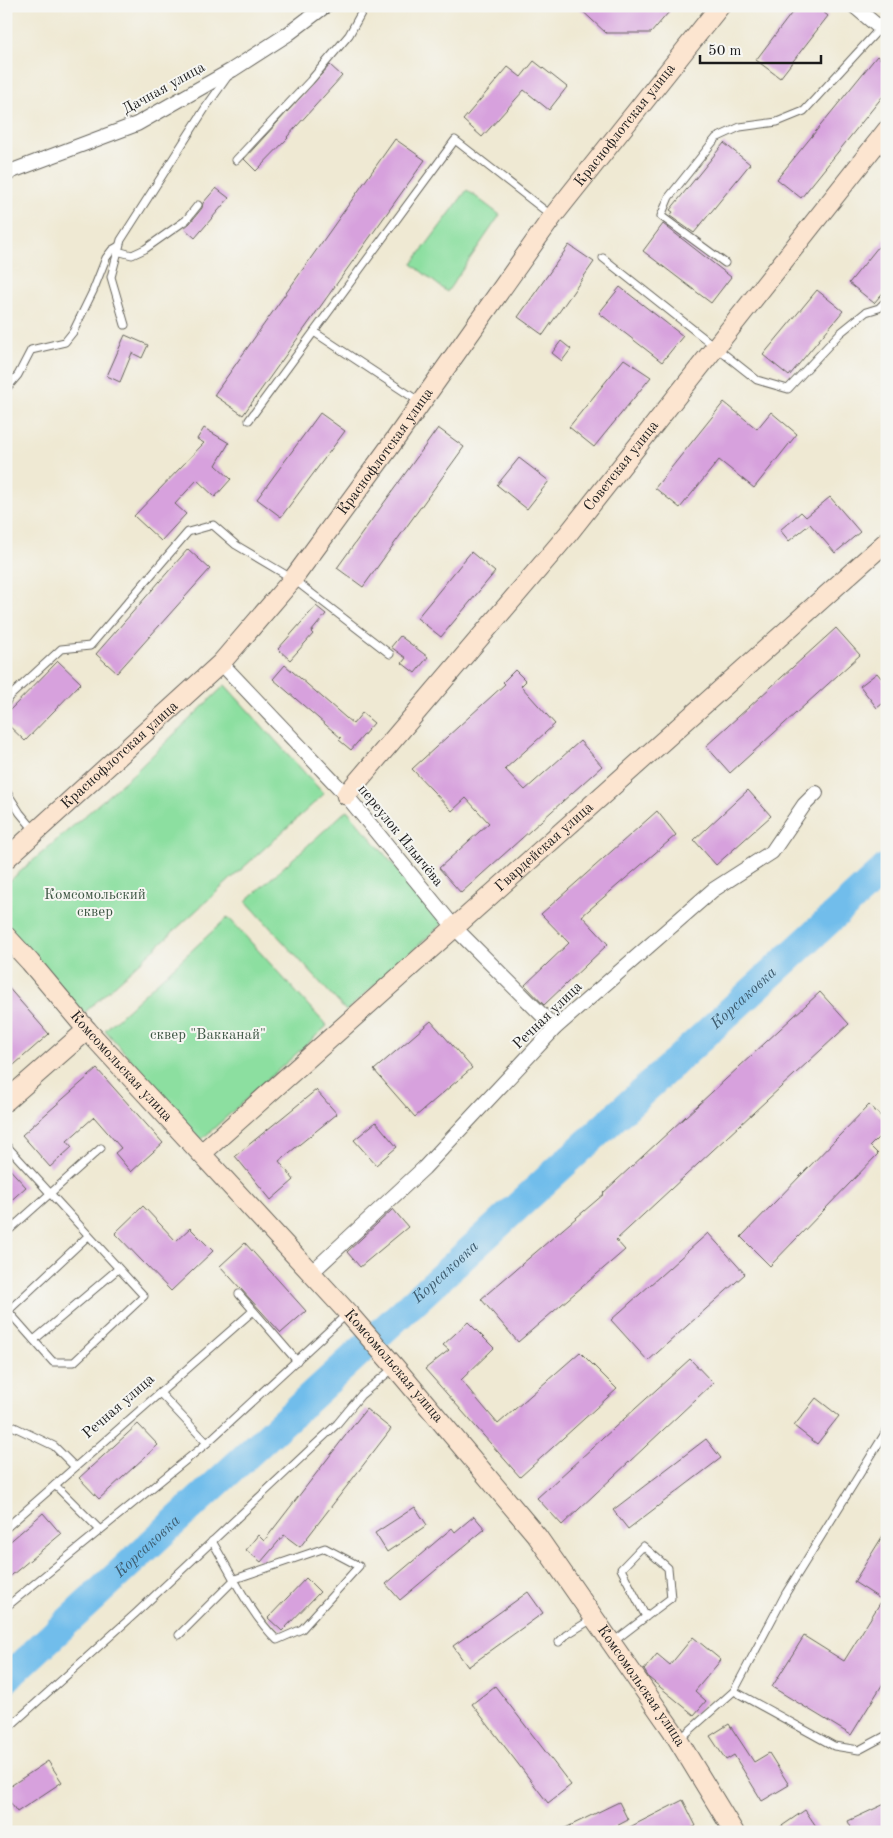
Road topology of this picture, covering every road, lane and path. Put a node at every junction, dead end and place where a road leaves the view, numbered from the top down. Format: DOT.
graph roads {
  1 [pos="325,6"];
  2 [pos="365,6"];
  3 [pos="720,6"];
  4 [pos="854,6"];
  5 [pos="883,31"];
  6 [pos="232,70"];
  7 [pos="887,130"];
  8 [pos="236,160"];
  9 [pos="6,175"];
  10 [pos="198,205"];
  11 [pos="552,216"];
  12 [pos="118,249"];
  13 [pos="603,258"];
  14 [pos="725,263"];
  15 [pos="887,300"];
  16 [pos="125,325"];
  17 [pos="314,332"];
  18 [pos="716,347"];
  19 [pos="6,389"];
  20 [pos="422,403"];
  21 [pos="249,420"];
  22 [pos="887,541"];
  23 [pos="293,579"];
  24 [pos="390,654"];
  25 [pos="221,663"];
  26 [pos="6,703"];
  27 [pos="6,791"];
  28 [pos="816,793"];
  29 [pos="346,795"];
  30 [pos="36,832"];
  31 [pos="6,859"];
  32 [pos="454,927"];
  33 [pos="6,936"];
  34 [pos="555,1028"];
  35 [pos="87,1030"];
  36 [pos="6,1102"];
  37 [pos="6,1146"];
  38 [pos="101,1148"];
  39 [pos="202,1153"];
  40 [pos="49,1193"];
  41 [pos="6,1233"];
  42 [pos="88,1236"];
  43 [pos="118,1269"];
  44 [pos="311,1272"];
  45 [pos="239,1294"];
  46 [pos="253,1311"];
  47 [pos="354,1320"];
  48 [pos="34,1340"];
  49 [pos="297,1360"];
  50 [pos="390,1361"];
  51 [pos="160,1393"];
  52 [pos="6,1423"];
  53 [pos="887,1430"];
  54 [pos="208,1443"];
  55 [pos="75,1467"];
  56 [pos="55,1485"];
  57 [pos="6,1528"];
  58 [pos="100,1530"];
  59 [pos="212,1541"];
  60 [pos="235,1579"];
  61 [pos="6,1606"];
  62 [pos="646,1617"];
  63 [pos="594,1618"];
  64 [pos="179,1635"];
  65 [pos="559,1642"];
  66 [pos="611,1643"];
  67 [pos="734,1691"];
  68 [pos="6,1730"];
  69 [pos="887,1735"];
  70 [pos="678,1740"];
  71 [pos="734,1832"];
  1 -- 6 [label="street, Дачная улица"];
  2 -- 8 [label="lane"];
  3 -- 11 [label="main road, Краснофлотская улица"];
  4 -- 5 [label="street"];
  5 -- 14 [label="lane"];
  6 -- 9 [label="street, Дачная улица"];
  6 -- 12 [label="lane"];
  7 -- 18 [label="main road, Советская улица"];
  10 -- 12 [label="lane"];
  11 -- 17 [label="lane"];
  11 -- 20 [label="main road, Краснофлотская улица"];
  12 -- 16 [label="lane"];
  12 -- 19 [label="lane"];
  13 -- 18 [label="lane"];
  15 -- 18 [label="lane"];
  17 -- 20 [label="lane"];
  17 -- 21 [label="lane"];
  18 -- 29 [label="main road, Советская улица"];
  20 -- 23 [label="main road, Краснофлотская улица"];
  22 -- 32 [label="main road, Гвардейская улица"];
  23 -- 24 [label="lane"];
  23 -- 25 [label="main road, Краснофлотская улица"];
  23 -- 26 [label="lane"];
  25 -- 29 [label="street, переулок Ильичёва"];
  25 -- 30 [label="main road, Краснофлотская улица"];
  27 -- 30 [label="lane"];
  28 -- 34 [label="street, Речная улица"];
  29 -- 32 [label="street, переулок Ильичёва"];
  30 -- 31 [label="main road, Краснофлотская улица"];
  32 -- 34 [label="street, переулок Ильичёва"];
  32 -- 39 [label="main road, Гвардейская улица"];
  33 -- 35 [label="main road, Комсомольская улица"];
  34 -- 44 [label="street, Речная улица"];
  35 -- 36 [label="main road"];
  35 -- 39 [label="main road, Комсомольская улица"];
  37 -- 40 [label="lane"];
  38 -- 40 [label="lane"];
  39 -- 44 [label="main road, Комсомольская улица"];
  40 -- 41 [label="lane"];
  40 -- 42 [label="lane"];
  42 -- 43 [label="lane"];
  42 -- 48 [label="lane"];
  43 -- 48 [label="lane"];
  43 -- 48 [label="lane"];
  44 -- 47 [label="main road, Комсомольская улица"];
  45 -- 46 [label="lane"];
  46 -- 49 [label="lane"];
  46 -- 51 [label="lane, Речная улица"];
  47 -- 49 [label="lane"];
  47 -- 50 [label="main road, Комсомольская улица"];
  49 -- 54 [label="lane"];
  50 -- 59 [label="lane"];
  50 -- 63 [label="main road, Комсомольская улица"];
  51 -- 54 [label="lane"];
  51 -- 55 [label="lane, Речная улица"];
  52 -- 55 [label="lane"];
  53 -- 67 [label="lane"];
  54 -- 58 [label="lane"];
  55 -- 56 [label="lane, Речная улица"];
  56 -- 57 [label="lane, Речная улица"];
  56 -- 58 [label="lane"];
  58 -- 61 [label="lane"];
  59 -- 60 [label="lane"];
  59 -- 68 [label="lane"];
  60 -- 60 [label="lane"];
  60 -- 64 [label="lane"];
  62 -- 62 [label="lane"];
  62 -- 66 [label="lane"];
  63 -- 65 [label="lane"];
  63 -- 66 [label="main road, Комсомольская улица"];
  66 -- 70 [label="main road, Комсомольская улица"];
  67 -- 69 [label="lane"];
  67 -- 70 [label="lane"];
  70 -- 71 [label="main road, Комсомольская улица"];
}
